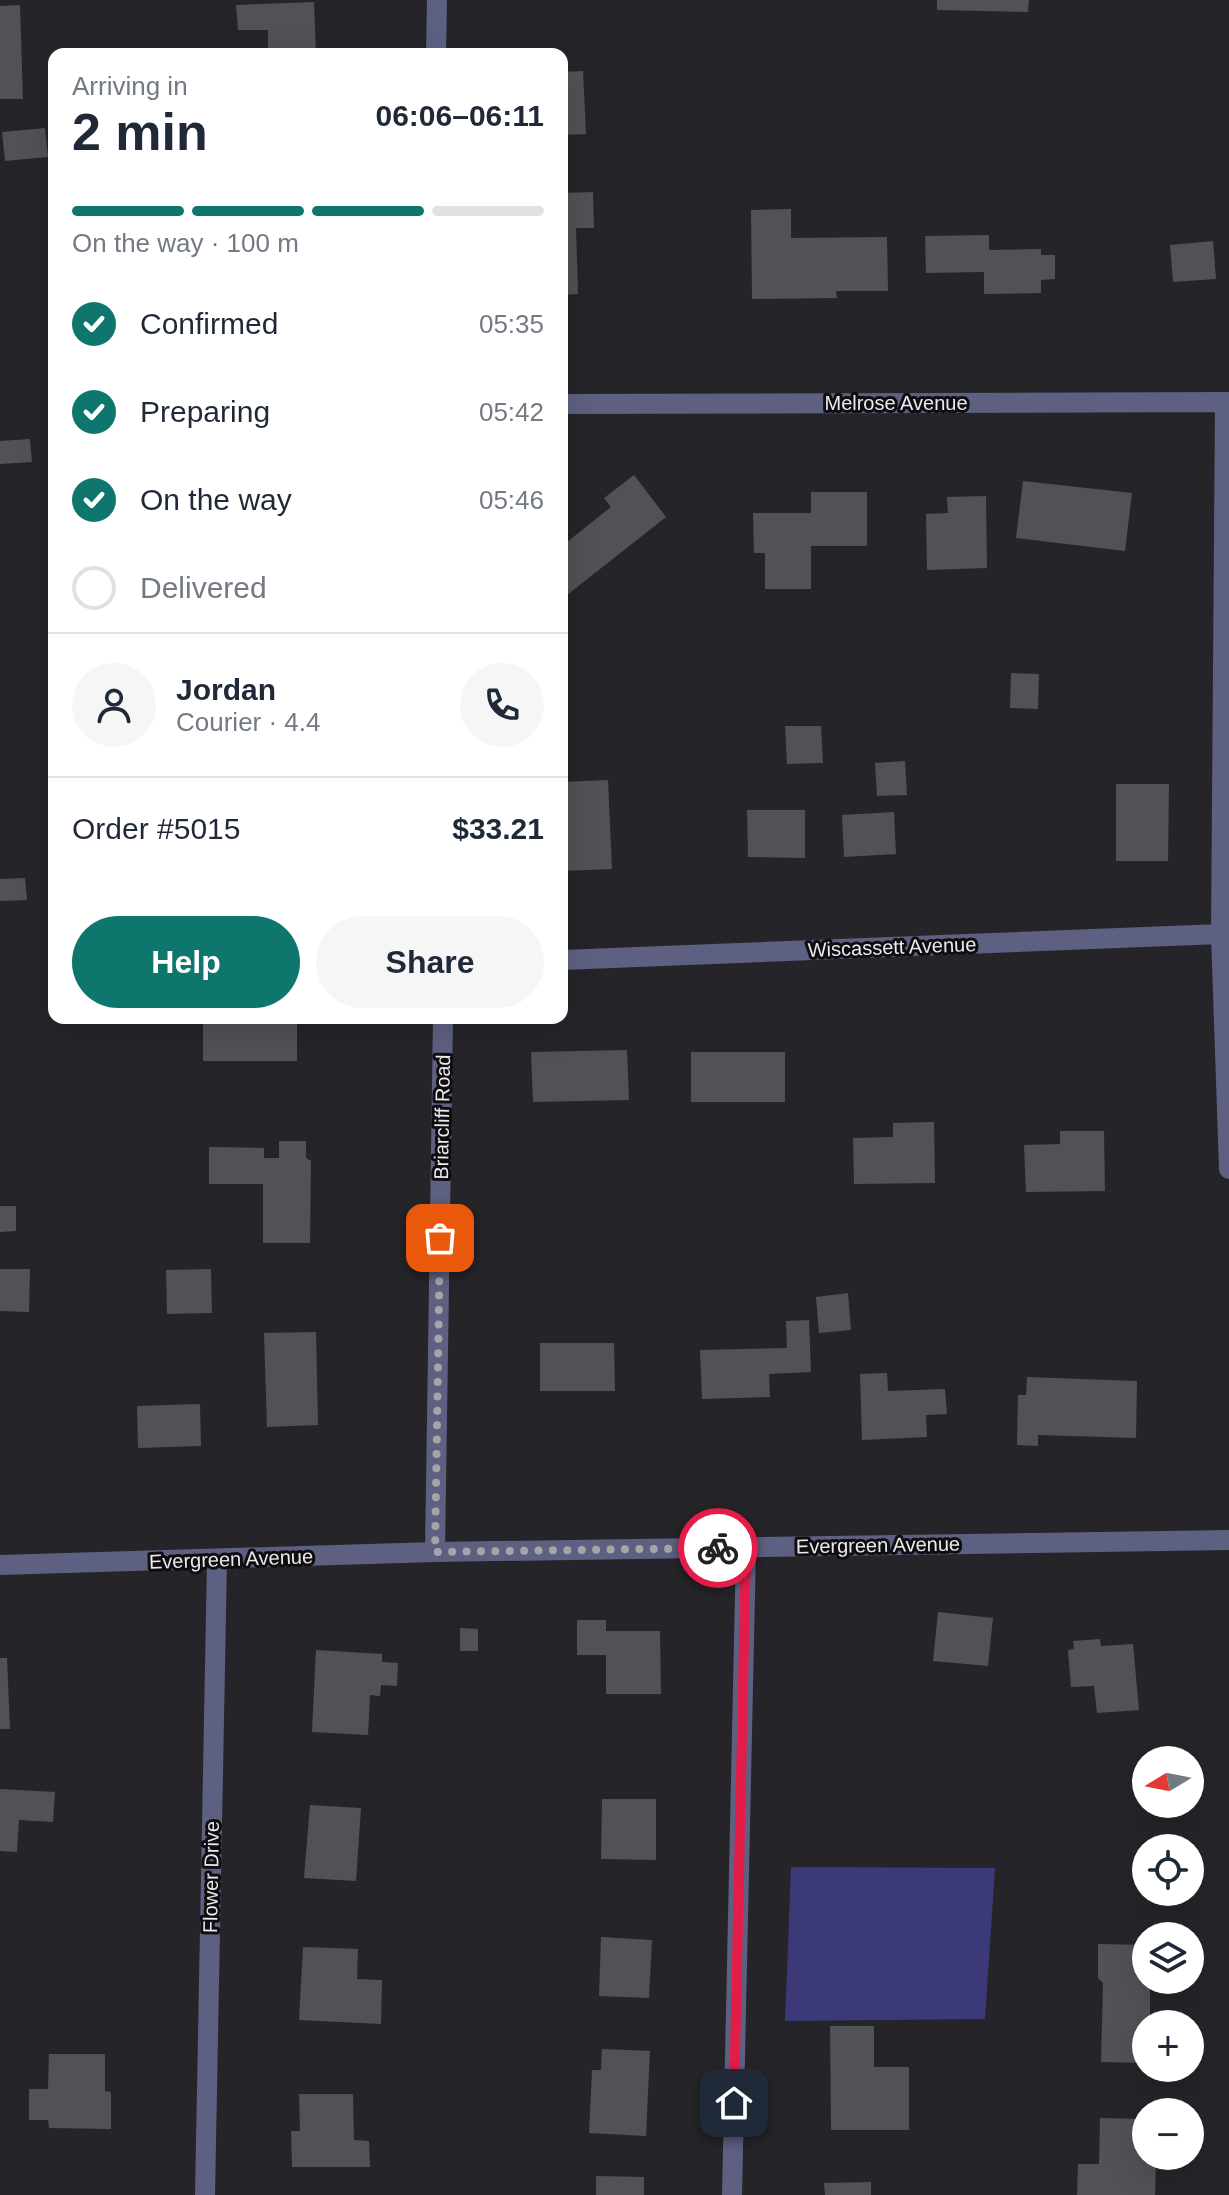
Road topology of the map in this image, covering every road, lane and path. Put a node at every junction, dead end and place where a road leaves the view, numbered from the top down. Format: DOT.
graph roads {
  1 [pos="437,0"];
  2 [pos="436,48"];
  3 [pos="1227,402"];
  4 [pos="568,404"];
  5 [pos="1221,934"];
  6 [pos="568,960"];
  7 [pos="443,1024"];
  8 [pos="1229,1169"];
  9 [pos="1229,1540"];
  10 [pos="746,1548"];
  11 [pos="435,1552"];
  12 [pos="217,1560"];
  13 [pos="0,1565"];
  14 [pos="205,2195"];
  15 [pos="732,2195"];
  1 -- 2 [label="street"];
  3 -- 4 [label="street, Melrose Avenue"];
  3 -- 5 [label="street"];
  5 -- 6 [label="street, Wiscassett Avenue"];
  5 -- 8 [label="street"];
  7 -- 11 [label="street, Briarcliff Road"];
  9 -- 10 [label="street, Evergreen Avenue"];
  10 -- 11 [label="street, Evergreen Avenue"];
  10 -- 15 [label="street"];
  11 -- 12 [label="street, Evergreen Avenue"];
  12 -- 13 [label="street, Evergreen Avenue"];
  12 -- 14 [label="street, Flower Drive"];
}
